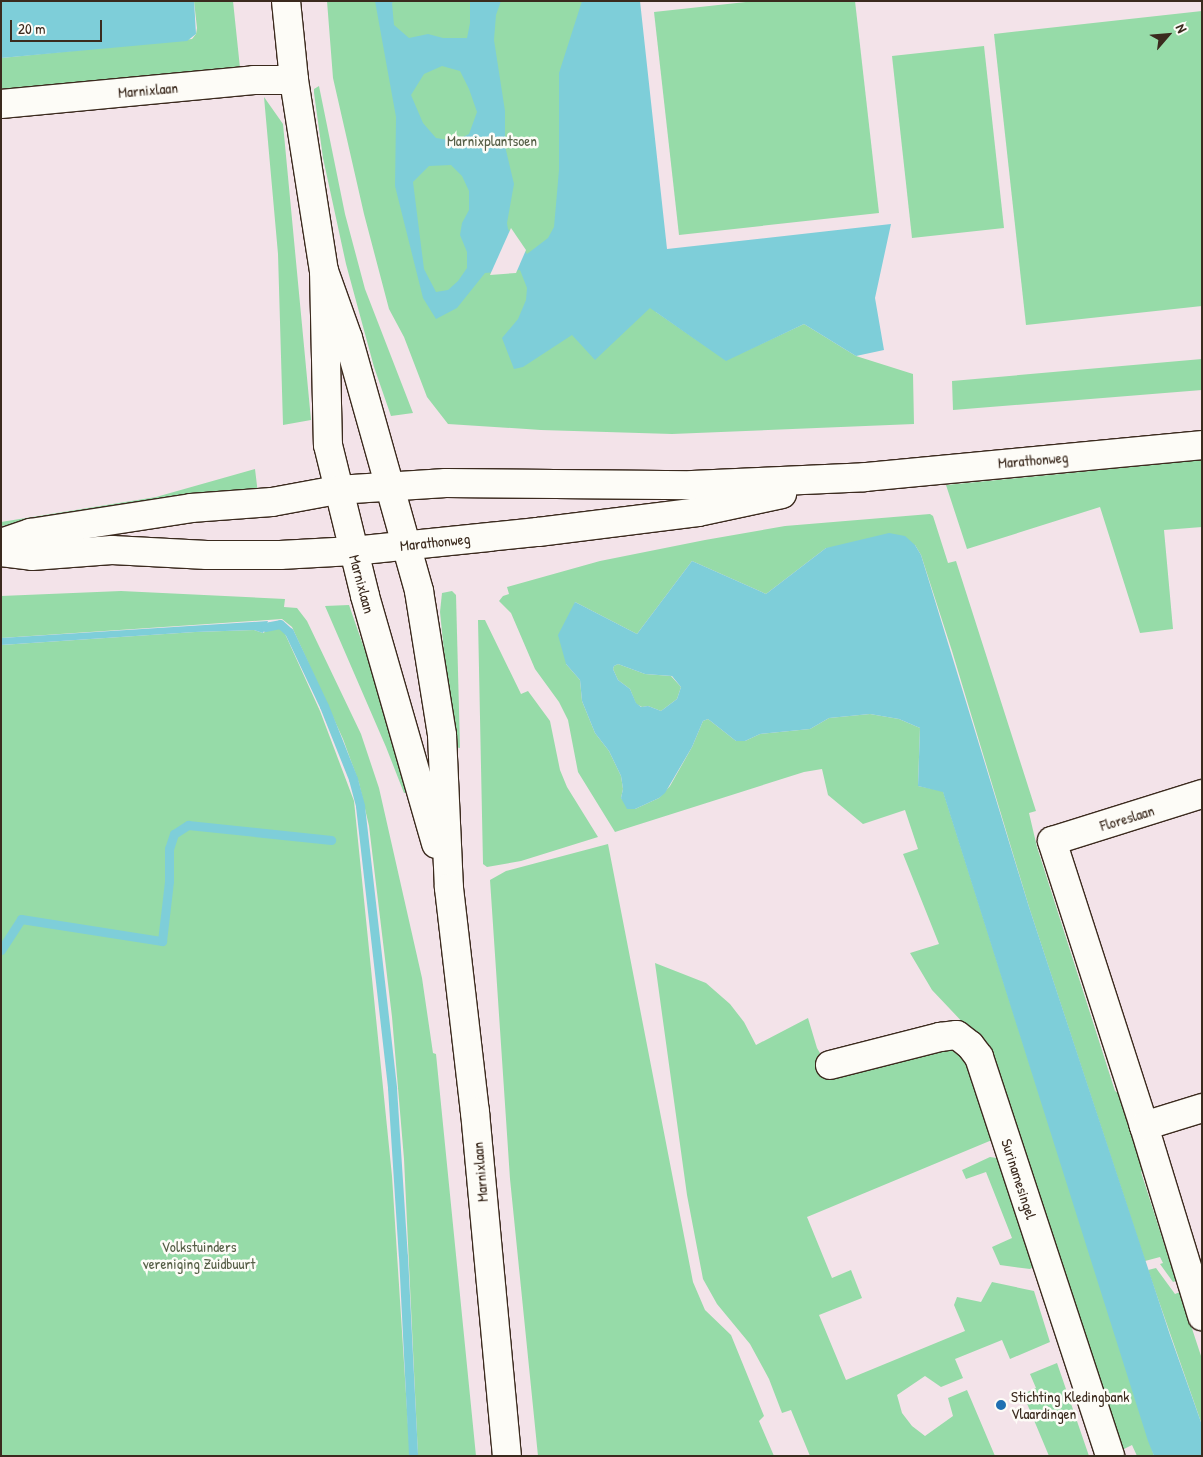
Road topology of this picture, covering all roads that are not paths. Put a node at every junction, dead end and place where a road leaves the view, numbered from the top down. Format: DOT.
graph roads {
  1 [pos="286,1"];
  2 [pos="294,80"];
  3 [pos="1,104"];
  4 [pos="324,271"];
  5 [pos="1202,445"];
  6 [pos="865,477"];
  7 [pos="389,486"];
  8 [pos="337,490"];
  9 [pos="1,543"];
  10 [pos="405,545"];
  11 [pos="353,551"];
  12 [pos="1,552"];
  13 [pos="1202,794"];
  14 [pos="449,888"];
  15 [pos="830,1065"];
  16 [pos="1202,1108"];
  17 [pos="1144,1126"];
  18 [pos="1202,1316"];
  19 [pos="507,1456"];
  20 [pos="1110,1456"];
  1 -- 2 [label="street, Marnixlaan"];
  2 -- 3 [label="street, Marnixlaan"];
  2 -- 4 [label="street, Marnixlaan"];
  4 -- 7 [label="street, Marnixlaan"];
  4 -- 8 [label="street, Marnixlaan"];
  5 -- 6 [label="street, Marathonweg"];
  6 -- 7 [label="street, Marathonweg"];
  6 -- 10 [label="street, Marathonweg"];
  7 -- 8 [label="street, Marathonweg"];
  7 -- 10 [label="street, Marnixlaan"];
  8 -- 9 [label="street, Marathonweg"];
  8 -- 11 [label="street, Marnixlaan"];
  10 -- 11 [label="street, Marathonweg"];
  10 -- 14 [label="street, Marnixlaan"];
  11 -- 12 [label="street, Marathonweg"];
  11 -- 14 [label="street, Marnixlaan"];
  13 -- 17 [label="street, Floreslaan"];
  14 -- 19 [label="street, Marnixlaan"];
  15 -- 20 [label="street, Surinamesingel"];
  16 -- 17 [label="street"];
  17 -- 18 [label="street"];
}
